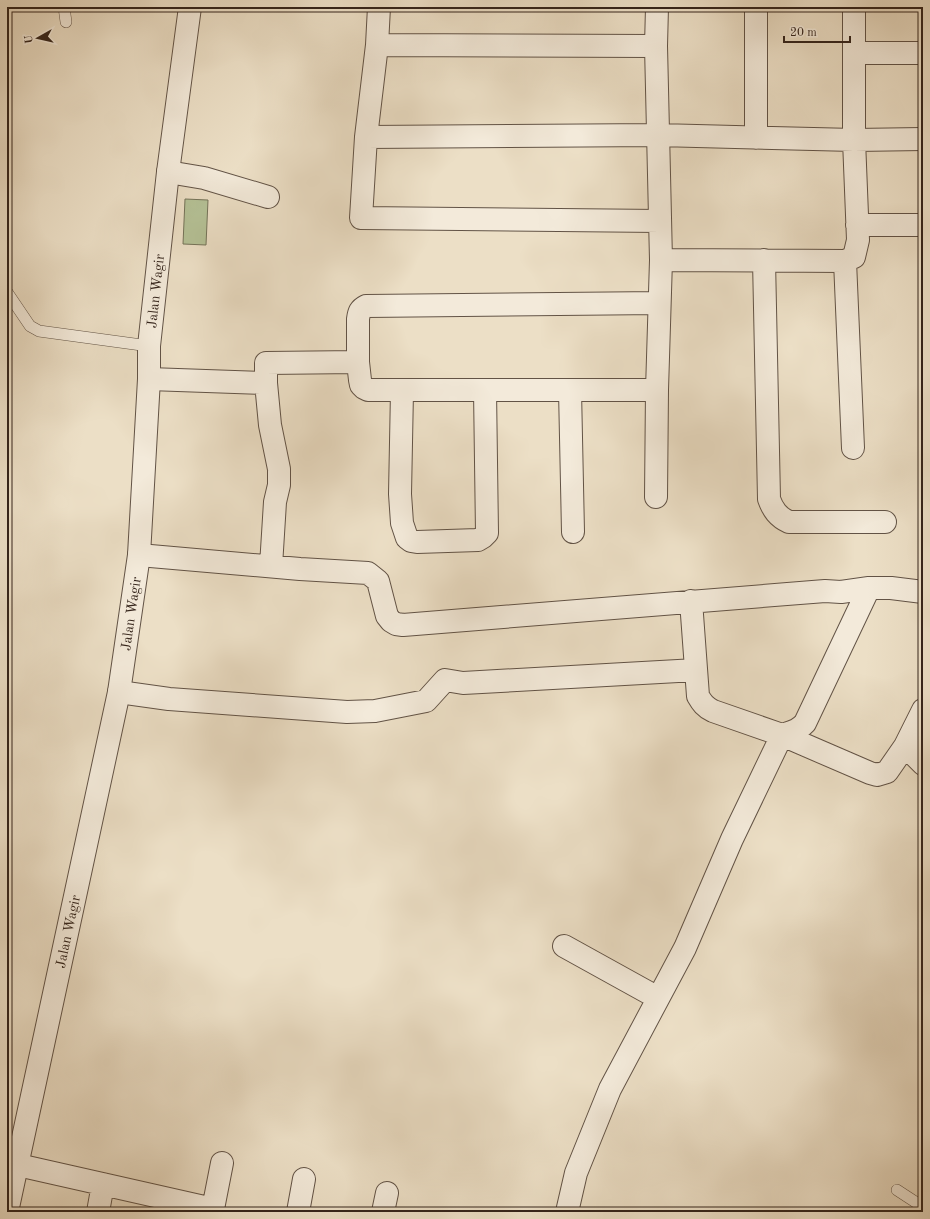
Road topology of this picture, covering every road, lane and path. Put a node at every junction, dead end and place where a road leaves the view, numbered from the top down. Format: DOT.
graph roads {
  1 [pos="64,7"];
  2 [pos="190,7"];
  3 [pos="379,7"];
  4 [pos="657,7"];
  5 [pos="756,7"];
  6 [pos="854,7"];
  7 [pos="66,22"];
  8 [pos="377,45"];
  9 [pos="656,46"];
  10 [pos="854,53"];
  11 [pos="923,53"];
  12 [pos="658,135"];
  13 [pos="366,137"];
  14 [pos="756,138"];
  15 [pos="923,139"];
  16 [pos="854,140"];
  17 [pos="168,172"];
  18 [pos="268,197"];
  19 [pos="660,221"];
  20 [pos="857,225"];
  21 [pos="923,225"];
  22 [pos="661,260"];
  23 [pos="764,260"];
  24 [pos="845,261"];
  25 [pos="7,292"];
  26 [pos="659,303"];
  27 [pos="149,346"];
  28 [pos="358,362"];
  29 [pos="149,379"];
  30 [pos="266,383"];
  31 [pos="402,390"];
  32 [pos="485,390"];
  33 [pos="570,390"];
  34 [pos="657,390"];
  35 [pos="853,448"];
  36 [pos="656,497"];
  37 [pos="885,522"];
  38 [pos="573,532"];
  39 [pos="139,555"];
  40 [pos="271,566"];
  41 [pos="869,588"];
  42 [pos="923,592"];
  43 [pos="691,601"];
  44 [pos="696,670"];
  45 [pos="119,692"];
  46 [pos="923,710"];
  47 [pos="782,735"];
  48 [pos="905,746"];
  49 [pos="923,764"];
  50 [pos="564,946"];
  51 [pos="658,998"];
  52 [pos="222,1164"];
  53 [pos="18,1165"];
  54 [pos="304,1179"];
  55 [pos="103,1184"];
  56 [pos="898,1190"];
  57 [pos="923,1207"];
  58 [pos="213,1210"];
  59 [pos="7,1212"];
  60 [pos="98,1212"];
  61 [pos="298,1212"];
  62 [pos="567,1212"];
  1 -- 7 [label="lane"];
  2 -- 17 [label="street, Jalan Wagir"];
  3 -- 8 [label="street"];
  4 -- 9 [label="street"];
  5 -- 14 [label="street"];
  6 -- 10 [label="street"];
  8 -- 9 [label="street"];
  8 -- 13 [label="street"];
  9 -- 12 [label="street"];
  10 -- 11 [label="street"];
  10 -- 16 [label="street"];
  12 -- 13 [label="street"];
  12 -- 14 [label="street"];
  12 -- 19 [label="street"];
  13 -- 19 [label="street"];
  14 -- 16 [label="street"];
  15 -- 16 [label="street"];
  16 -- 20 [label="street"];
  17 -- 18 [label="street"];
  17 -- 27 [label="street, Jalan Wagir"];
  19 -- 22 [label="street"];
  20 -- 21 [label="street"];
  20 -- 24 [label="street"];
  22 -- 23 [label="street"];
  22 -- 26 [label="street"];
  23 -- 24 [label="street"];
  23 -- 37 [label="street"];
  24 -- 35 [label="street"];
  25 -- 27 [label="lane"];
  26 -- 28 [label="street"];
  26 -- 34 [label="street"];
  27 -- 29 [label="street, Jalan Wagir"];
  28 -- 30 [label="street"];
  28 -- 31 [label="street"];
  29 -- 30 [label="street"];
  29 -- 39 [label="street, Jalan Wagir"];
  30 -- 40 [label="street"];
  31 -- 32 [label="street"];
  31 -- 32 [label="street"];
  32 -- 33 [label="street"];
  33 -- 34 [label="street"];
  33 -- 38 [label="street"];
  34 -- 36 [label="street"];
  39 -- 40 [label="street"];
  39 -- 45 [label="street, Jalan Wagir"];
  40 -- 43 [label="street"];
  41 -- 42 [label="street"];
  41 -- 43 [label="street"];
  41 -- 47 [label="street"];
  43 -- 44 [label="street"];
  44 -- 45 [label="street"];
  44 -- 47 [label="street"];
  45 -- 53 [label="street, Jalan Wagir"];
  46 -- 48 [label="street"];
  47 -- 48 [label="street"];
  47 -- 51 [label="street"];
  48 -- 49 [label="street"];
  50 -- 51 [label="street"];
  51 -- 62 [label="street"];
  52 -- 58 [label="street"];
  53 -- 55 [label="street"];
  53 -- 59 [label="street, Jalan Wagir"];
  54 -- 61 [label="street"];
  55 -- 58 [label="street"];
  55 -- 60 [label="street"];
  56 -- 57 [label="lane"];
}
